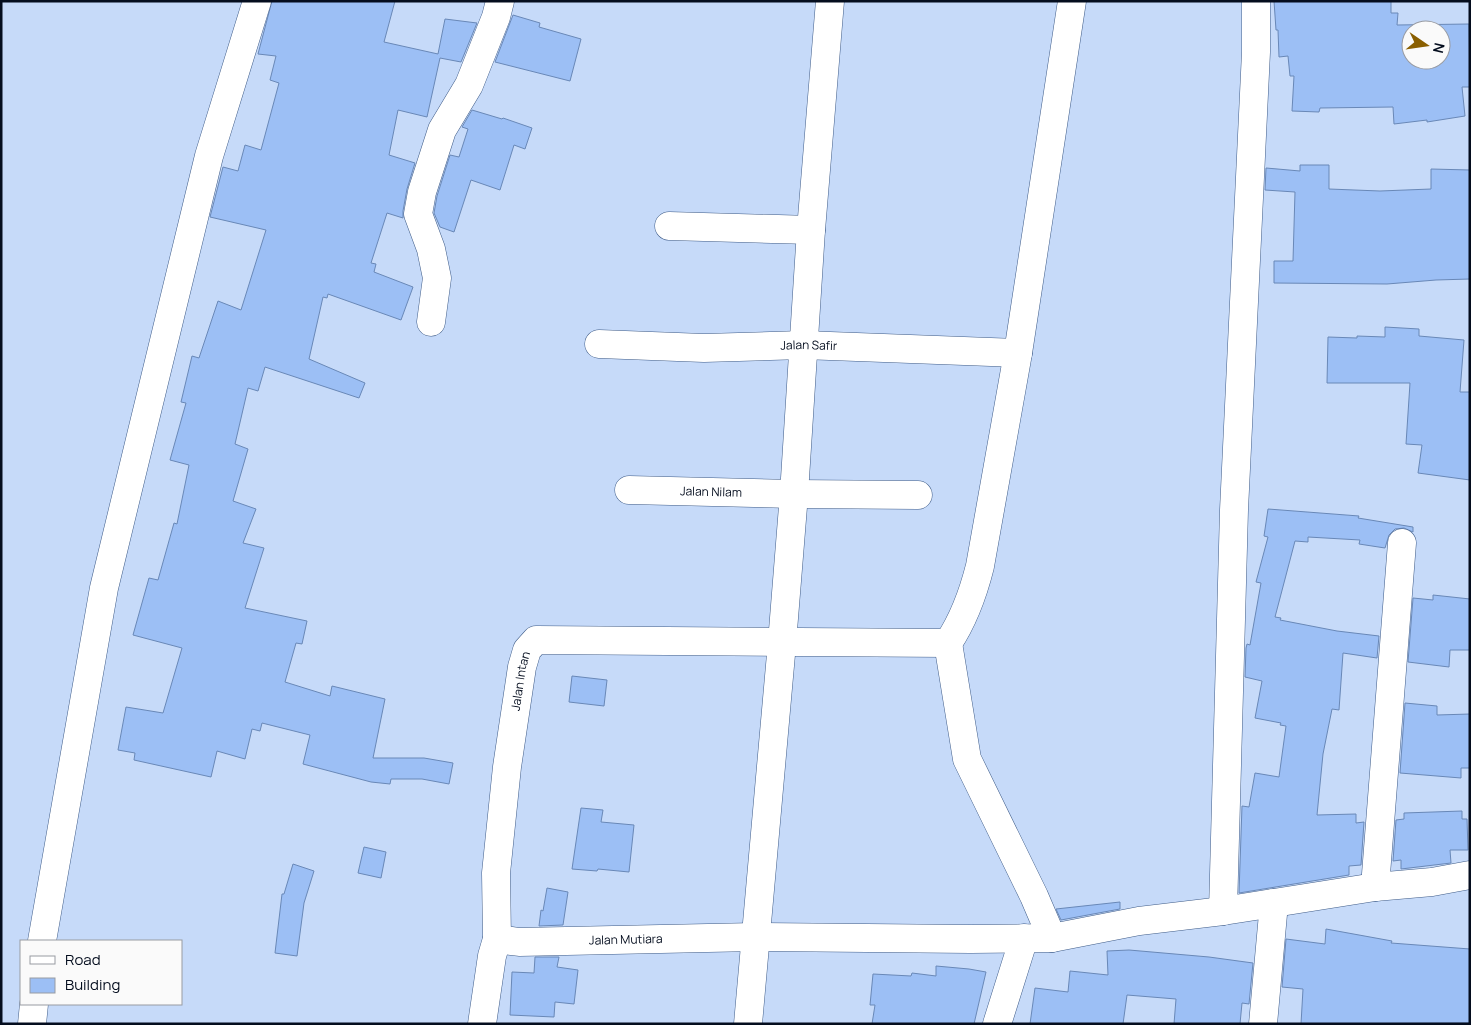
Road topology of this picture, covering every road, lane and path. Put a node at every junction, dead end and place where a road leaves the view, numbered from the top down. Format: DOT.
graph roads {
  1 [pos="257,1"];
  2 [pos="500,1"];
  3 [pos="830,1"];
  4 [pos="1072,1"];
  5 [pos="1256,1"];
  6 [pos="669,226"];
  7 [pos="811,230"];
  8 [pos="430,322"];
  9 [pos="598,344"];
  10 [pos="803,345"];
  11 [pos="1018,352"];
  12 [pos="629,490"];
  13 [pos="794,494"];
  14 [pos="918,495"];
  15 [pos="1402,543"];
  16 [pos="782,643"];
  17 [pos="948,643"];
  18 [pos="1470,875"];
  19 [pos="1374,887"];
  20 [pos="1274,903"];
  21 [pos="1224,911"];
  22 [pos="755,937"];
  23 [pos="1024,938"];
  24 [pos="1052,938"];
  25 [pos="42,940"];
  26 [pos="497,940"];
  27 [pos="34,1005"];
  28 [pos="32,1024"];
  29 [pos="482,1024"];
  30 [pos="748,1024"];
  31 [pos="997,1024"];
  32 [pos="1263,1024"];
  1 -- 25 [label="street"];
  2 -- 8 [label="street"];
  3 -- 7 [label="street"];
  4 -- 11 [label="street"];
  5 -- 21 [label="street"];
  6 -- 7 [label="street"];
  7 -- 10 [label="street"];
  9 -- 10 [label="street, Jalan Safir"];
  10 -- 11 [label="street, Jalan Safir"];
  10 -- 13 [label="street"];
  11 -- 17 [label="street"];
  12 -- 13 [label="street, Jalan Nilam"];
  13 -- 14 [label="street, Jalan Nilam"];
  13 -- 16 [label="street"];
  15 -- 19 [label="street"];
  16 -- 17 [label="street"];
  16 -- 22 [label="street"];
  16 -- 26 [label="street, Jalan Intan"];
  17 -- 24 [label="street"];
  18 -- 19 [label="street, Jalan Mutiara"];
  19 -- 20 [label="street, Jalan Mutiara"];
  20 -- 21 [label="street, Jalan Mutiara"];
  20 -- 32 [label="street"];
  21 -- 24 [label="street, Jalan Mutiara"];
  22 -- 23 [label="street, Jalan Mutiara"];
  22 -- 26 [label="street, Jalan Mutiara"];
  22 -- 30 [label="street"];
  23 -- 24 [label="street, Jalan Mutiara"];
  23 -- 31 [label="street"];
  26 -- 29 [label="street"];
  27 -- 28 [label="street"];
}
